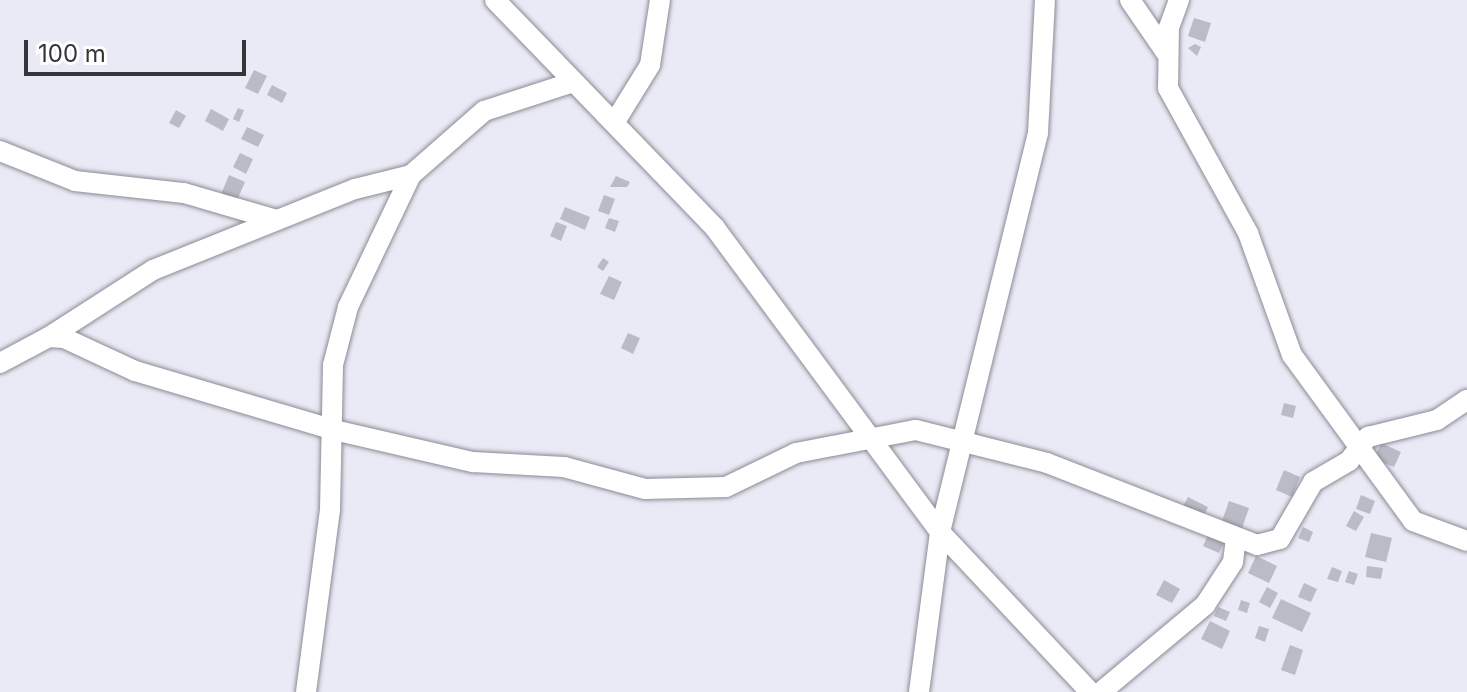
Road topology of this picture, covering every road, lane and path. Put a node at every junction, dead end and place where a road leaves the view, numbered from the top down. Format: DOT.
graph roads {
  1 [pos="495,0"];
  2 [pos="660,0"];
  3 [pos="1045,0"];
  4 [pos="1130,0"];
  5 [pos="1179,0"];
  6 [pos="1167,54"];
  7 [pos="573,82"];
  8 [pos="616,120"];
  9 [pos="0,151"];
  10 [pos="411,175"];
  11 [pos="278,220"];
  12 [pos="49,337"];
  13 [pos="4,366"];
  14 [pos="1467,400"];
  15 [pos="334,430"];
  16 [pos="871,440"];
  17 [pos="962,440"];
  18 [pos="1360,445"];
  19 [pos="940,532"];
  20 [pos="1236,539"];
  21 [pos="1467,541"];
  22 [pos="1257,545"];
  23 [pos="1233,562"];
  24 [pos="306,692"];
  25 [pos="919,692"];
  26 [pos="1090,692"];
  27 [pos="1101,692"];
  1 -- 7 [label="street"];
  2 -- 8 [label="street"];
  3 -- 17 [label="street"];
  4 -- 6 [label="street"];
  5 -- 6 [label="street"];
  6 -- 18 [label="street"];
  7 -- 8 [label="street"];
  7 -- 10 [label="street"];
  8 -- 16 [label="street"];
  9 -- 11 [label="street"];
  10 -- 11 [label="street"];
  10 -- 15 [label="street"];
  11 -- 12 [label="street"];
  12 -- 13 [label="street"];
  12 -- 15 [label="street"];
  14 -- 18 [label="street"];
  15 -- 16 [label="street"];
  15 -- 24 [label="street"];
  16 -- 17 [label="street"];
  16 -- 19 [label="street"];
  17 -- 19 [label="street"];
  17 -- 20 [label="street"];
  18 -- 21 [label="street"];
  18 -- 22 [label="street"];
  19 -- 25 [label="street"];
  19 -- 26 [label="street"];
  20 -- 22 [label="street"];
  20 -- 23 [label="street"];
  22 -- 23 [label="street"];
  23 -- 27 [label="street"];
}
